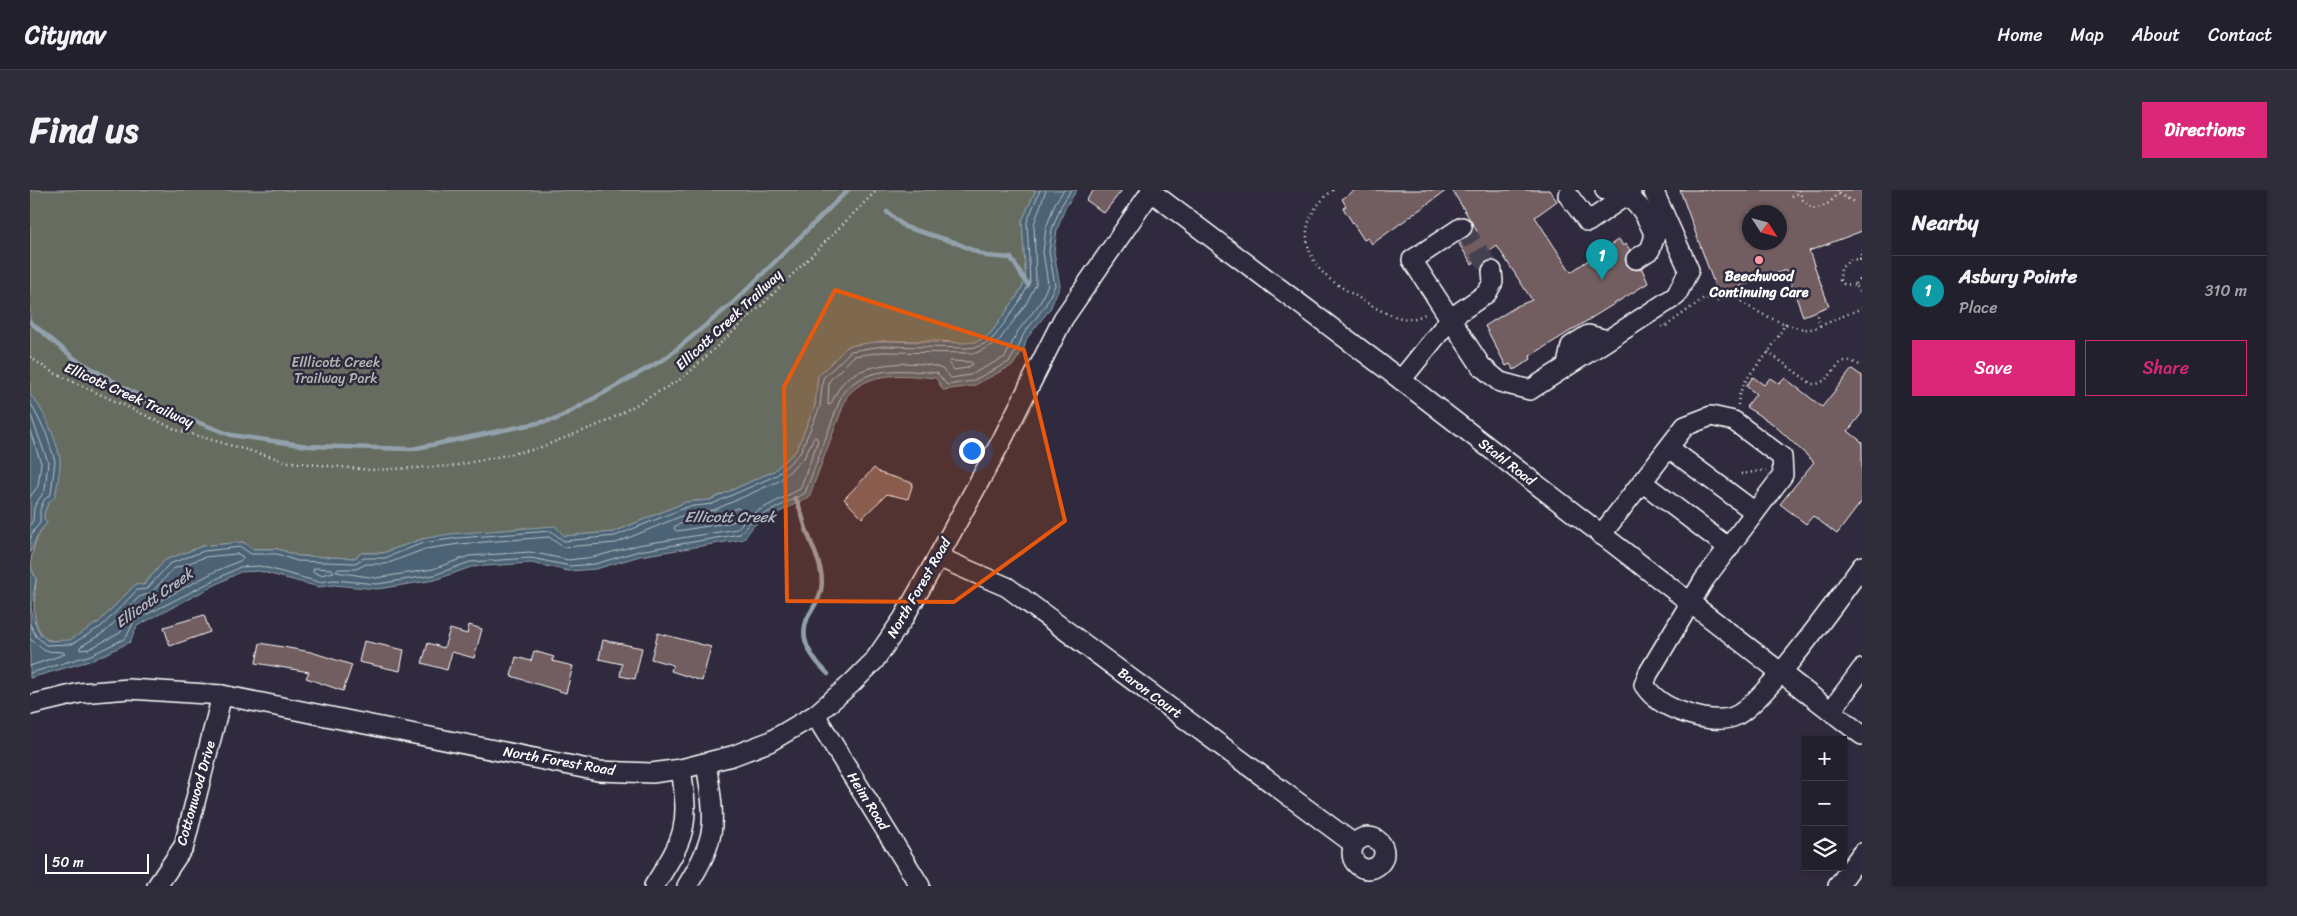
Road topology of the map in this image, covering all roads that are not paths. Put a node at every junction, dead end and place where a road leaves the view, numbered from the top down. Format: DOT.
graph roads {
  1 [pos="1605,190"];
  2 [pos="1653,190"];
  3 [pos="1151,191"];
  4 [pos="1630,192"];
  5 [pos="1568,195"];
  6 [pos="1462,227"];
  7 [pos="1636,259"];
  8 [pos="1492,271"];
  9 [pos="1446,311"];
  10 [pos="1401,380"];
  11 [pos="1669,448"];
  12 [pos="1642,482"];
  13 [pos="1755,512"];
  14 [pos="1601,535"];
  15 [pos="1729,548"];
  16 [pos="938,557"];
  17 [pos="1862,566"];
  18 [pos="1690,603"];
  19 [pos="1862,669"];
  20 [pos="1780,673"];
  21 [pos="222,695"];
  22 [pos="30,705"];
  23 [pos="1831,711"];
  24 [pos="815,715"];
  25 [pos="1862,735"];
  26 [pos="706,763"];
  27 [pos="681,769"];
  28 [pos="1354,844"];
  29 [pos="1862,852"];
  30 [pos="157,886"];
  31 [pos="654,886"];
  32 [pos="687,886"];
  33 [pos="920,886"];
  34 [pos="1838,886"];
  1 -- 4 [label="street"];
  2 -- 9 [label="street"];
  3 -- 10 [label="street, Stahl Road"];
  3 -- 16 [label="street, North Forest Road"];
  4 -- 5 [label="street"];
  4 -- 7 [label="street"];
  6 -- 9 [label="street"];
  8 -- 9 [label="street"];
  9 -- 10 [label="street"];
  10 -- 14 [label="street, Stahl Road"];
  11 -- 12 [label="street"];
  11 -- 13 [label="street"];
  11 -- 13 [label="street"];
  12 -- 14 [label="street"];
  12 -- 15 [label="street"];
  13 -- 15 [label="street"];
  14 -- 18 [label="street, Stahl Road"];
  15 -- 18 [label="street"];
  16 -- 24 [label="street, North Forest Road"];
  16 -- 28 [label="street, Baron Court"];
  17 -- 20 [label="street"];
  18 -- 20 [label="street, Stahl Road"];
  18 -- 20 [label="street"];
  19 -- 23 [label="street"];
  20 -- 23 [label="street, Stahl Road"];
  21 -- 22 [label="street, North Forest Road"];
  21 -- 27 [label="street, North Forest Road"];
  21 -- 30 [label="street, Cottonwood Drive"];
  23 -- 25 [label="street, Stahl Road"];
  24 -- 26 [label="street, North Forest Road"];
  24 -- 33 [label="street, Heim Road"];
  26 -- 27 [label="street, North Forest Road"];
  26 -- 32 [label="street"];
  27 -- 31 [label="street"];
  29 -- 34 [label="street"];
}
